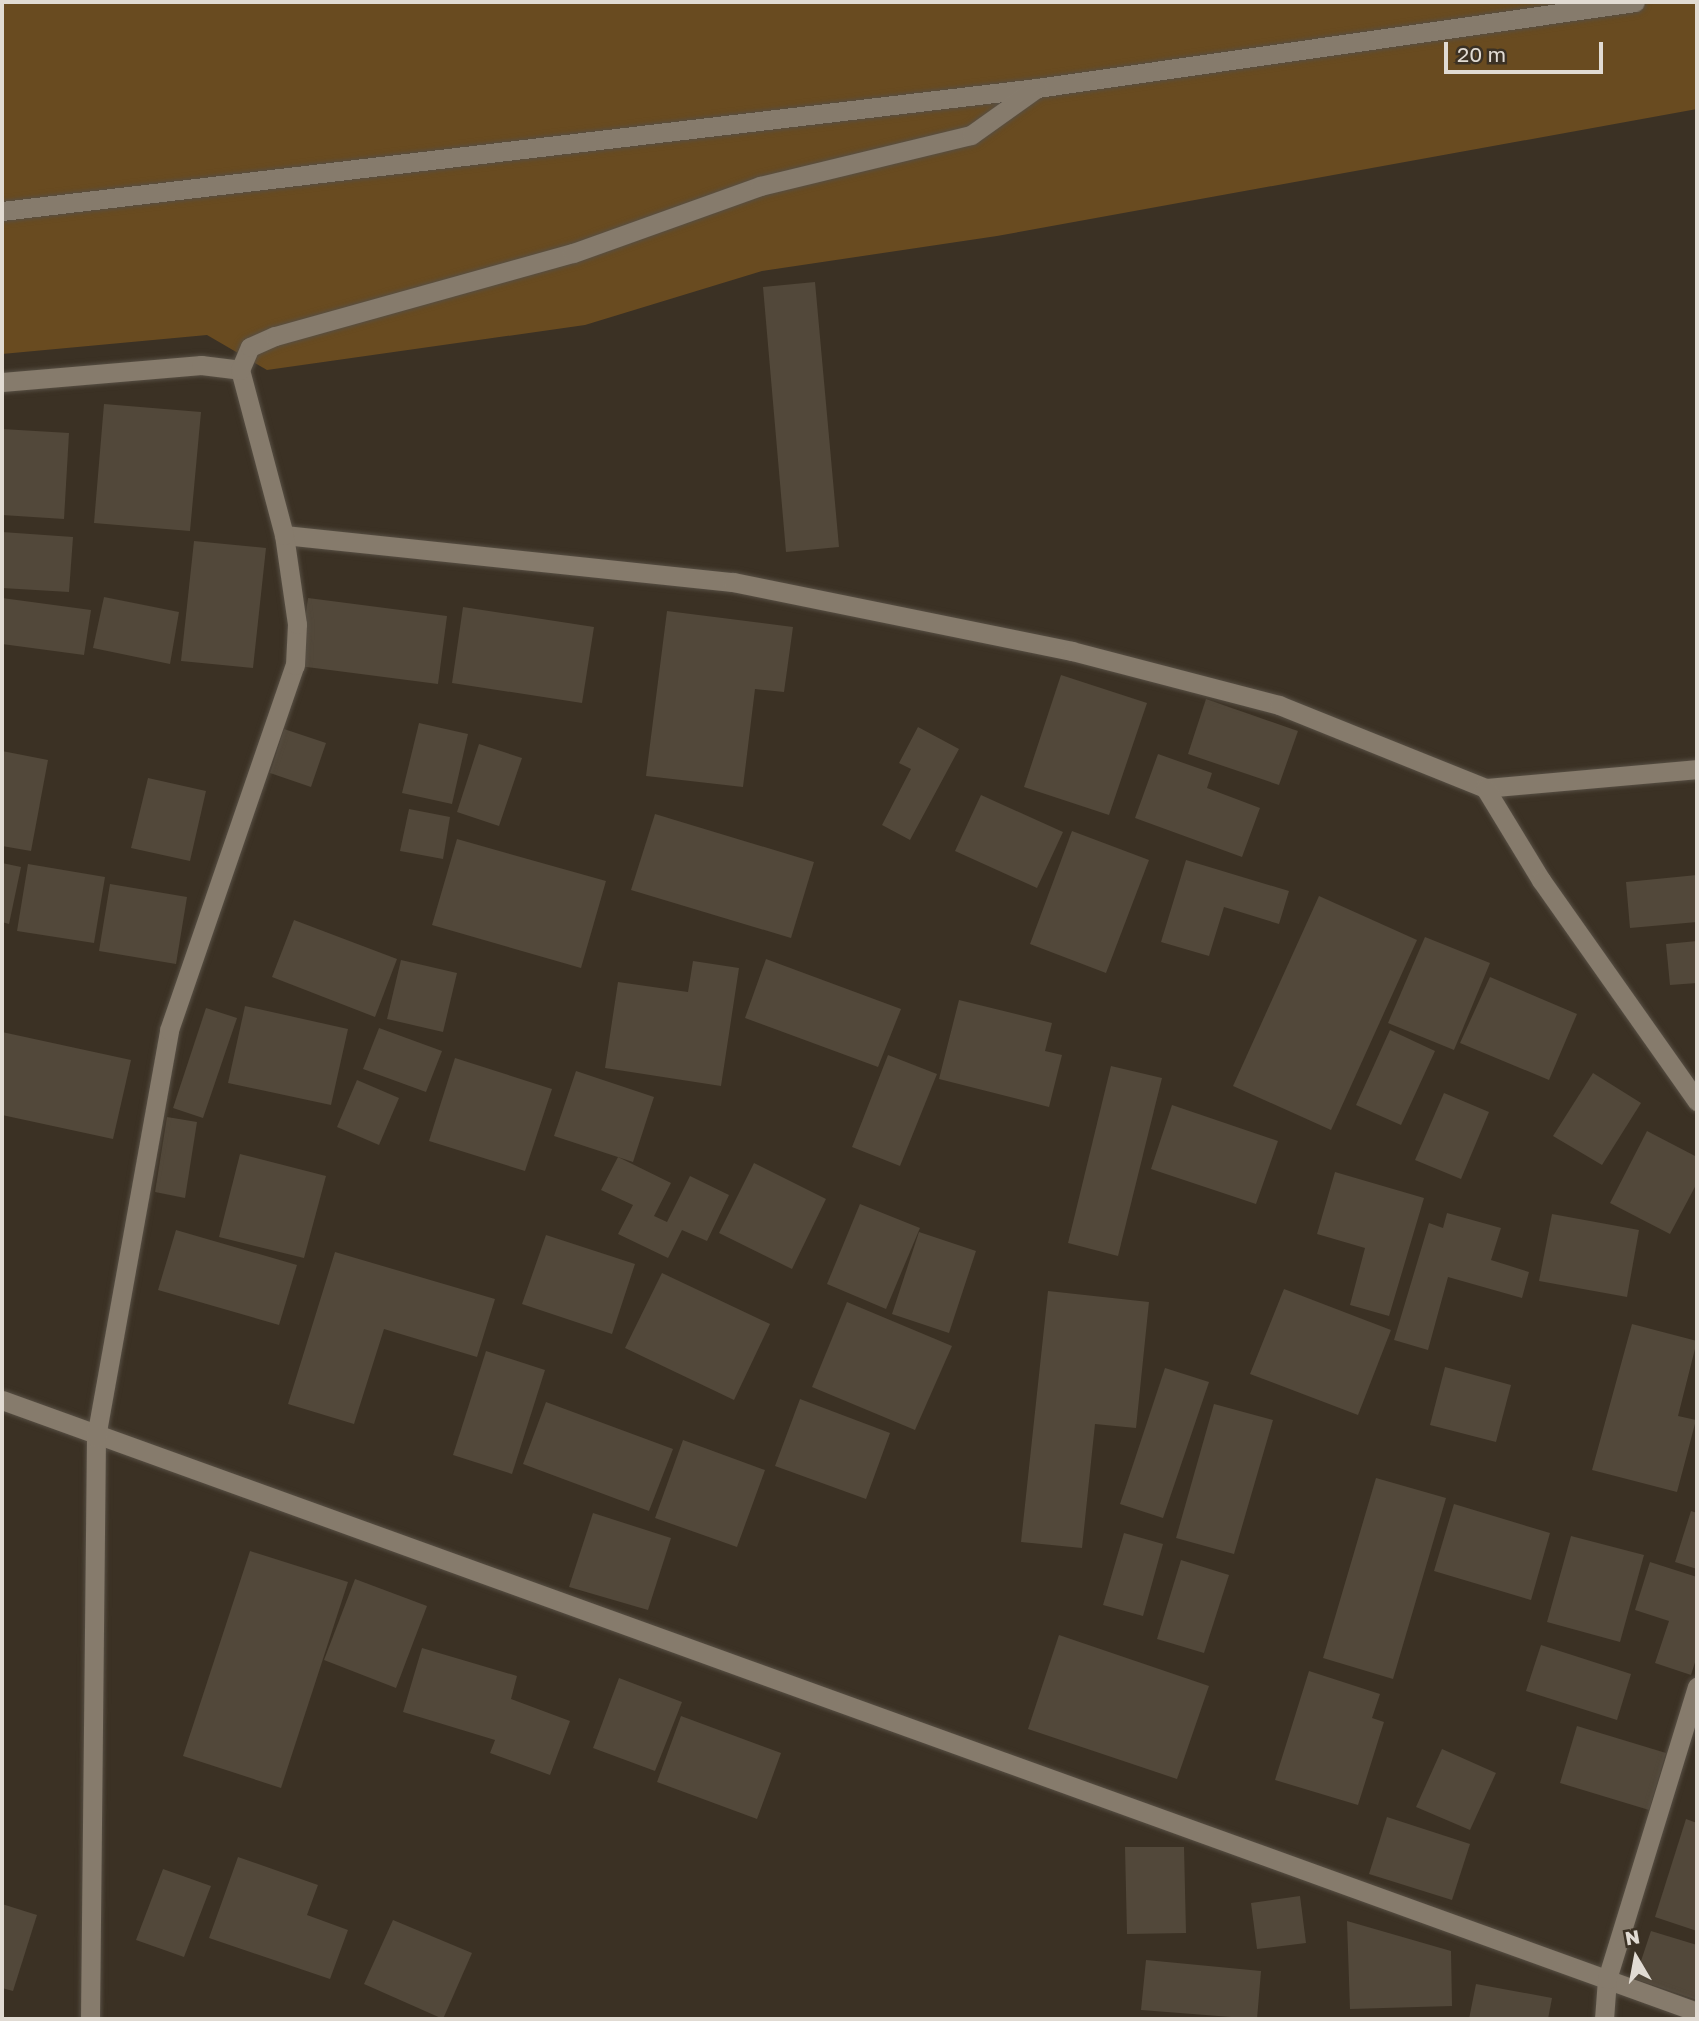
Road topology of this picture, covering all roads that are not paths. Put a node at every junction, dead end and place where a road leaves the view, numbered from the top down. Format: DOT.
graph roads {
  1 [pos="1635,2"];
  2 [pos="1037,88"];
  3 [pos="2,211"];
  4 [pos="240,370"];
  5 [pos="2,382"];
  6 [pos="284,535"];
  7 [pos="1697,769"];
  8 [pos="1485,788"];
  9 [pos="1697,1101"];
  10 [pos="2,1400"];
  11 [pos="96,1437"];
  12 [pos="1697,1687"];
  13 [pos="1607,1979"];
  14 [pos="1697,2012"];
  15 [pos="90,2019"];
  16 [pos="1604,2019"];
  1 -- 2 [label="street"];
  2 -- 3 [label="street"];
  2 -- 4 [label="street"];
  4 -- 5 [label="street"];
  4 -- 6 [label="street"];
  6 -- 8 [label="street"];
  6 -- 11 [label="street"];
  7 -- 8 [label="street"];
  8 -- 9 [label="street"];
  10 -- 11 [label="street"];
  11 -- 13 [label="street"];
  11 -- 15 [label="street"];
  12 -- 13 [label="street"];
  13 -- 14 [label="street"];
  13 -- 16 [label="street"];
}
